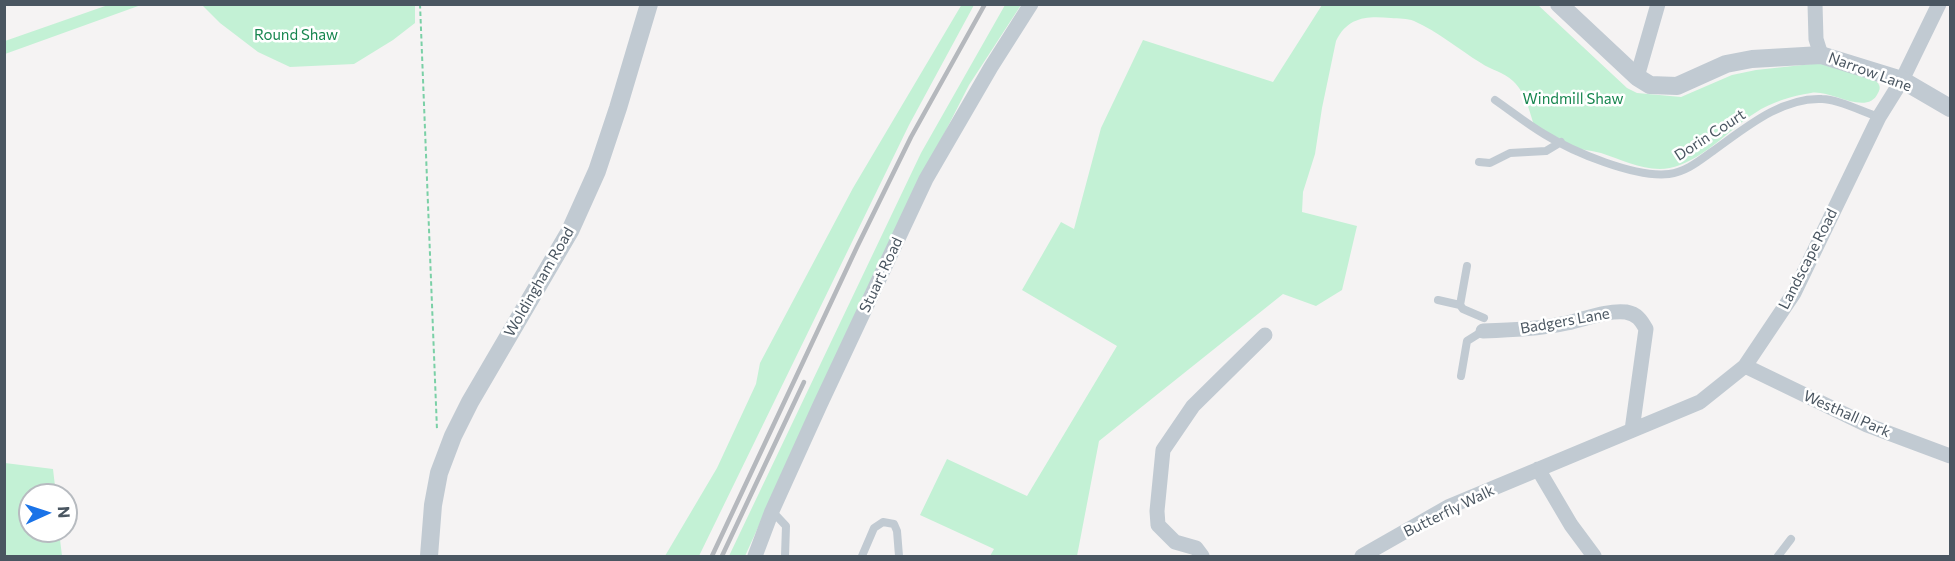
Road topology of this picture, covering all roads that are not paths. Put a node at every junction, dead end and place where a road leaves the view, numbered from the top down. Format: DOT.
graph roads {
  1 [pos="649,4"];
  2 [pos="1031,4"];
  3 [pos="1559,4"];
  4 [pos="1658,4"];
  5 [pos="1815,4"];
  6 [pos="1939,4"];
  7 [pos="1821,55"];
  8 [pos="1637,78"];
  9 [pos="1902,80"];
  10 [pos="1495,100"];
  11 [pos="1950,108"];
  12 [pos="1879,117"];
  13 [pos="1561,142"];
  14 [pos="1479,162"];
  15 [pos="1467,266"];
  16 [pos="1438,300"];
  17 [pos="1460,305"];
  18 [pos="1483,330"];
  19 [pos="1265,335"];
  20 [pos="1745,366"];
  21 [pos="1461,376"];
  22 [pos="1632,430"];
  23 [pos="1950,456"];
  24 [pos="1538,469"];
  25 [pos="772,512"];
  26 [pos="1791,539"];
  27 [pos="429,556"];
  28 [pos="755,556"];
  29 [pos="785,556"];
  30 [pos="862,556"];
  31 [pos="899,556"];
  32 [pos="1202,556"];
  33 [pos="1362,556"];
  34 [pos="1594,556"];
  35 [pos="1778,556"];
  1 -- 27 [label="street, Woldingham Road"];
  2 -- 25 [label="street, Stuart Road"];
  3 -- 8 [label="street"];
  4 -- 8 [label="street"];
  5 -- 7 [label="street"];
  6 -- 9 [label="street, Landscape Road"];
  7 -- 8 [label="street"];
  7 -- 9 [label="street, Narrow Lane"];
  9 -- 11 [label="street, Narrow Lane"];
  9 -- 12 [label="street, Landscape Road"];
  10 -- 13 [label="lane, Dorin Court"];
  12 -- 13 [label="lane, Dorin Court"];
  12 -- 20 [label="street, Landscape Road"];
  13 -- 14 [label="lane"];
  15 -- 17 [label="lane"];
  16 -- 17 [label="lane"];
  17 -- 18 [label="lane"];
  18 -- 21 [label="lane"];
  18 -- 22 [label="street, Badgers Lane"];
  19 -- 32 [label="street"];
  20 -- 22 [label="street, Landscape Road"];
  20 -- 23 [label="street, Westhall Park"];
  22 -- 24 [label="street, Landscape Road"];
  24 -- 33 [label="street, Butterfly Walk"];
  24 -- 34 [label="street"];
  25 -- 28 [label="street, Stuart Road"];
  25 -- 29 [label="lane"];
  26 -- 35 [label="lane"];
  30 -- 31 [label="lane"];
}
